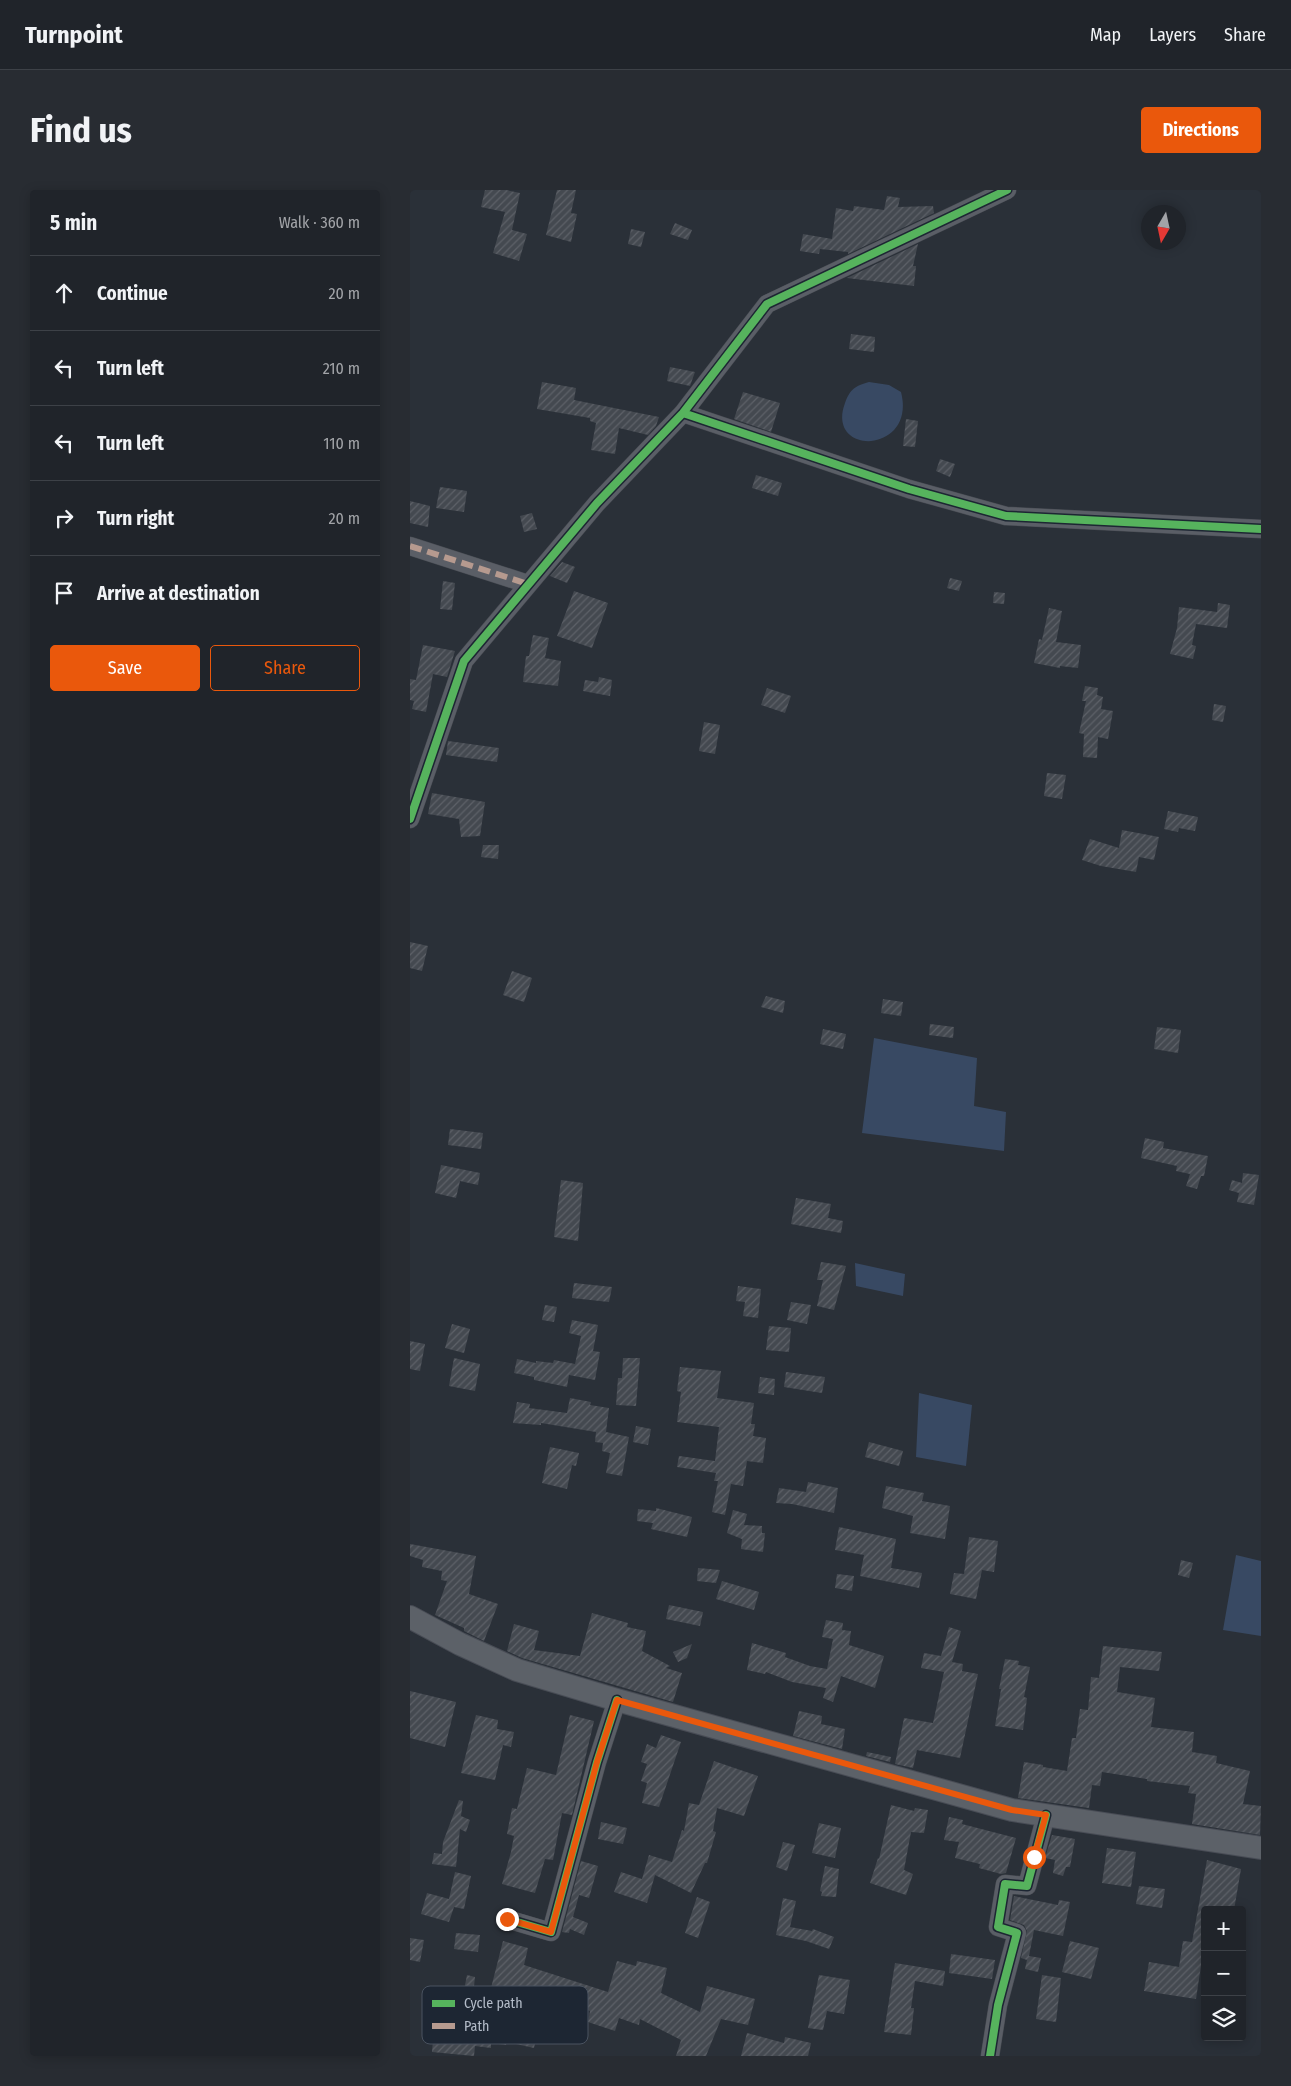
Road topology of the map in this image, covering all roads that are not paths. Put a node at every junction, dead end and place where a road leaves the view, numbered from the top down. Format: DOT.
graph roads {
  1 [pos="1007,190"];
  2 [pos="683,413"];
  3 [pos="1261,529"];
  4 [pos="410,546"];
  5 [pos="528,584"];
  6 [pos="410,819"];
  7 [pos="410,1617"];
  8 [pos="617,1700"];
  9 [pos="1046,1815"];
  10 [pos="1261,1848"];
  11 [pos="507,1919"];
  12 [pos="990,2056"];
  1 -- 2 [label="street"];
  2 -- 3 [label="street"];
  2 -- 5 [label="street"];
  4 -- 5 [label="street"];
  5 -- 6 [label="street"];
  7 -- 8 [label="main road"];
  8 -- 9 [label="main road"];
  8 -- 11 [label="street"];
  9 -- 10 [label="main road"];
  9 -- 12 [label="street"];
}
